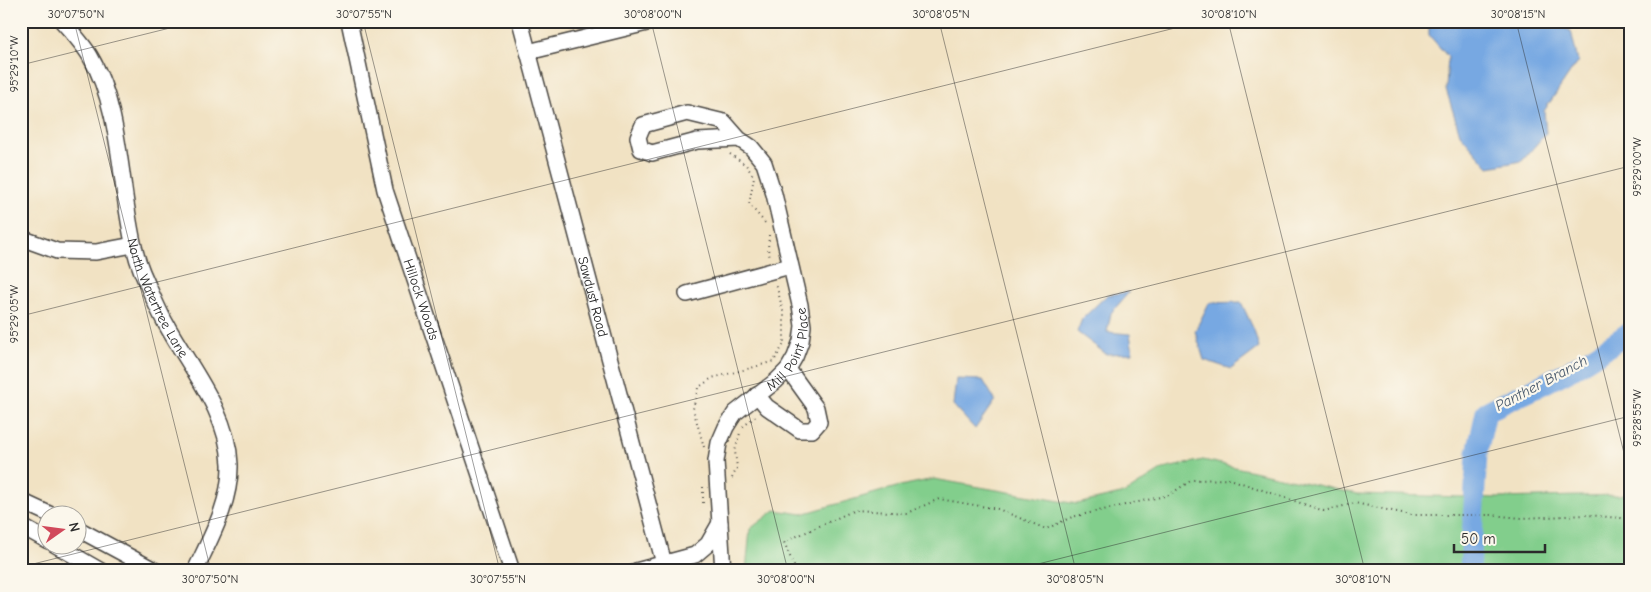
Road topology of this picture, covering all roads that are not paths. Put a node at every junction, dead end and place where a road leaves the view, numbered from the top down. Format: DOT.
graph roads {
  1 [pos="62,21"];
  2 [pos="349,21"];
  3 [pos="520,21"];
  4 [pos="656,21"];
  5 [pos="614,26"];
  6 [pos="528,52"];
  7 [pos="740,139"];
  8 [pos="21,238"];
  9 [pos="132,245"];
  10 [pos="790,266"];
  11 [pos="688,294"];
  12 [pos="788,369"];
  13 [pos="762,401"];
  14 [pos="21,500"];
  15 [pos="38,508"];
  16 [pos="720,523"];
  17 [pos="21,526"];
  18 [pos="38,534"];
  19 [pos="88,534"];
  20 [pos="73,554"];
  21 [pos="665,567"];
  22 [pos="101,571"];
  23 [pos="156,571"];
  24 [pos="195,571"];
  25 [pos="512,571"];
  26 [pos="636,571"];
  27 [pos="723,571"];
  1 -- 9 [label="street, North Watertree Lane"];
  2 -- 25 [label="street, Hillock Woods"];
  3 -- 6 [label="street, Sawdust Road"];
  4 -- 5 [label="street"];
  5 -- 6 [label="street"];
  6 -- 21 [label="street, Sawdust Road"];
  7 -- 7 [label="street, Mill Point Place"];
  7 -- 10 [label="street, Mill Point Place"];
  8 -- 9 [label="street"];
  9 -- 24 [label="street, North Watertree Lane"];
  10 -- 11 [label="street"];
  10 -- 12 [label="street, Mill Point Place"];
  12 -- 13 [label="street, Mill Point Place"];
  12 -- 13 [label="street"];
  13 -- 16 [label="street, Mill Point Place"];
  14 -- 15 [label="street"];
  16 -- 21 [label="street"];
  16 -- 27 [label="street, Mill Point Place"];
  17 -- 18 [label="street"];
  19 -- 23 [label="street"];
  20 -- 22 [label="street"];
  21 -- 26 [label="street"];
}
